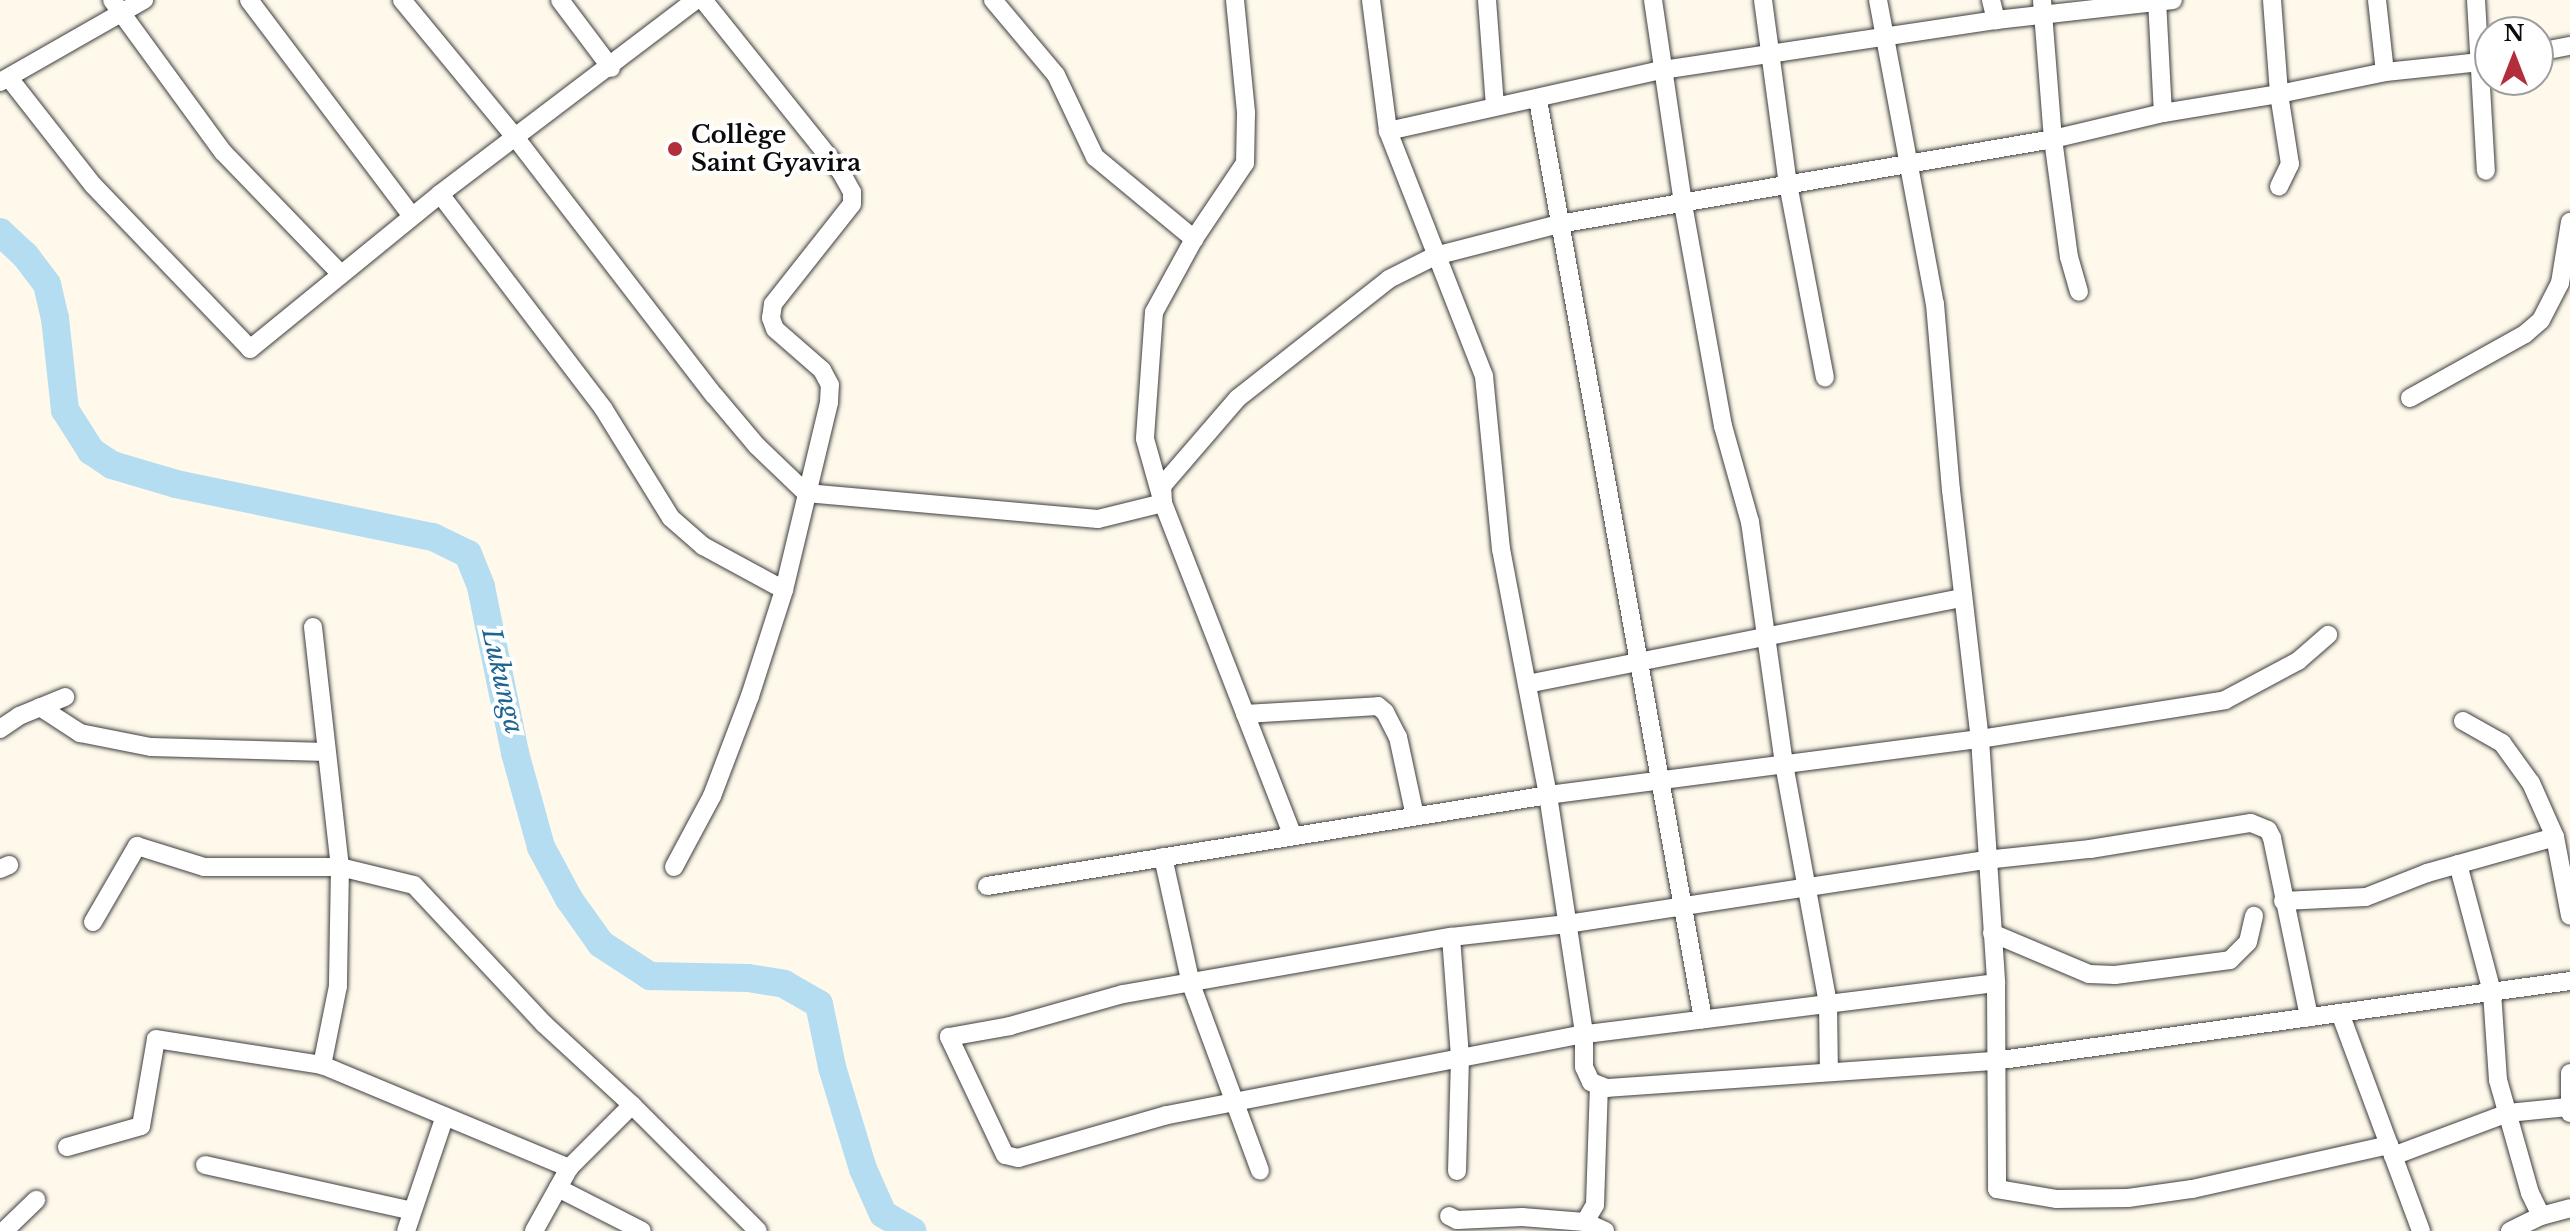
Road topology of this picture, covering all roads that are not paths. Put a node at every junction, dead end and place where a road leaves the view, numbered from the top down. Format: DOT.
graph roads {
  1 [pos="144,0"];
  2 [pos="249,0"];
  3 [pos="402,0"];
  4 [pos="560,0"];
  5 [pos="696,0"];
  6 [pos="703,0"];
  7 [pos="993,0"];
  8 [pos="1235,0"];
  9 [pos="1371,0"];
  10 [pos="1487,0"];
  11 [pos="1653,0"];
  12 [pos="1763,0"];
  13 [pos="1878,0"];
  14 [pos="1991,0"];
  15 [pos="2272,0"];
  16 [pos="2377,0"];
  17 [pos="2162,1"];
  18 [pos="118,7"];
  19 [pos="2042,8"];
  20 [pos="1996,20"];
  21 [pos="1886,37"];
  22 [pos="1770,52"];
  23 [pos="2474,62"];
  24 [pos="611,68"];
  25 [pos="1662,70"];
  26 [pos="2385,72"];
  27 [pos="4,80"];
  28 [pos="2279,94"];
  29 [pos="2486,96"];
  30 [pos="1538,100"];
  31 [pos="1495,106"];
  32 [pos="2163,113"];
  33 [pos="1388,131"];
  34 [pos="515,137"];
  35 [pos="2053,139"];
  36 [pos="1910,165"];
  37 [pos="2486,171"];
  38 [pos="1788,184"];
  39 [pos="2279,187"];
  40 [pos="440,194"];
  41 [pos="1683,204"];
  42 [pos="412,216"];
  43 [pos="2570,222"];
  44 [pos="1559,224"];
  45 [pos="1194,239"];
  46 [pos="1435,256"];
  47 [pos="341,274"];
  48 [pos="2079,292"];
  49 [pos="1825,378"];
  50 [pos="2410,398"];
  51 [pos="806,493"];
  52 [pos="1163,503"];
  53 [pos="784,590"];
  54 [pos="1963,598"];
  55 [pos="313,627"];
  56 [pos="2328,635"];
  57 [pos="1764,636"];
  58 [pos="1640,659"];
  59 [pos="1527,684"];
  60 [pos="65,697"];
  61 [pos="40,707"];
  62 [pos="1245,714"];
  63 [pos="2463,721"];
  64 [pos="0,729"];
  65 [pos="1980,739"];
  66 [pos="326,752"];
  67 [pos="1784,764"];
  68 [pos="1658,780"];
  69 [pos="1548,795"];
  70 [pos="1415,816"];
  71 [pos="1293,836"];
  72 [pos="2555,837"];
  73 [pos="1163,857"];
  74 [pos="1985,860"];
  75 [pos="2458,864"];
  76 [pos="340,867"];
  77 [pos="674,867"];
  78 [pos="987,886"];
  79 [pos="1806,887"];
  80 [pos="2283,901"];
  81 [pos="1682,906"];
  82 [pos="2254,916"];
  83 [pos="2570,916"];
  84 [pos="93,922"];
  85 [pos="1567,924"];
  86 [pos="1992,933"];
  87 [pos="1451,937"];
  88 [pos="2570,981"];
  89 [pos="1996,983"];
  90 [pos="1191,984"];
  91 [pos="2492,992"];
  92 [pos="1828,1004"];
  93 [pos="2340,1013"];
  94 [pos="2309,1017"];
  95 [pos="1703,1019"];
  96 [pos="1584,1034"];
  97 [pos="1460,1057"];
  98 [pos="1994,1061"];
  99 [pos="322,1065"];
  100 [pos="1829,1072"];
  101 [pos="2570,1073"];
  102 [pos="1599,1087"];
  103 [pos="1236,1101"];
  104 [pos="632,1105"];
  105 [pos="2569,1110"];
  106 [pos="2508,1113"];
  107 [pos="445,1116"];
  108 [pos="67,1147"];
  109 [pos="2391,1151"];
  110 [pos="205,1165"];
  111 [pos="569,1168"];
  112 [pos="1260,1171"];
  113 [pos="1457,1171"];
  114 [pos="558,1188"];
  115 [pos="36,1200"];
  116 [pos="2570,1208"];
  117 [pos="412,1211"];
  118 [pos="1449,1216"];
  119 [pos="2541,1216"];
  120 [pos="1585,1222"];
  121 [pos="4,1231"];
  122 [pos="406,1231"];
  123 [pos="534,1231"];
  124 [pos="642,1231"];
  125 [pos="758,1231"];
  126 [pos="1605,1231"];
  127 [pos="2421,1231"];
  128 [pos="2510,1231"];
  1 -- 18 [label="street"];
  2 -- 42 [label="street"];
  3 -- 34 [label="street"];
  4 -- 24 [label="street"];
  5 -- 24 [label="street"];
  6 -- 51 [label="street"];
  7 -- 45 [label="street"];
  8 -- 45 [label="street"];
  9 -- 33 [label="street"];
  10 -- 31 [label="street"];
  11 -- 25 [label="street"];
  12 -- 22 [label="street"];
  13 -- 21 [label="street"];
  14 -- 20 [label="street"];
  15 -- 28 [label="street"];
  16 -- 26 [label="street"];
  17 -- 19 [label="street"];
  17 -- 32 [label="street"];
  18 -- 27 [label="street"];
  18 -- 47 [label="street"];
  19 -- 20 [label="street"];
  19 -- 35 [label="street"];
  20 -- 21 [label="street"];
  21 -- 22 [label="street"];
  21 -- 36 [label="street"];
  22 -- 25 [label="street"];
  22 -- 38 [label="street"];
  23 -- 26 [label="street"];
  24 -- 34 [label="street"];
  25 -- 30 [label="street"];
  25 -- 41 [label="street"];
  26 -- 28 [label="street"];
  27 -- 47 [label="street"];
  28 -- 32 [label="street"];
  28 -- 39 [label="street"];
  29 -- 37 [label="street"];
  30 -- 31 [label="street"];
  30 -- 44 [label="street"];
  31 -- 33 [label="street"];
  32 -- 35 [label="street"];
  33 -- 46 [label="street"];
  34 -- 40 [label="street"];
  34 -- 51 [label="street"];
  35 -- 36 [label="street"];
  35 -- 48 [label="street"];
  36 -- 38 [label="street"];
  36 -- 54 [label="street"];
  38 -- 41 [label="street"];
  38 -- 49 [label="street"];
  40 -- 42 [label="street"];
  40 -- 53 [label="street"];
  41 -- 44 [label="street"];
  41 -- 57 [label="street"];
  42 -- 47 [label="street"];
  43 -- 50 [label="street"];
  44 -- 46 [label="street"];
  44 -- 58 [label="street"];
  45 -- 52 [label="street"];
  46 -- 52 [label="street"];
  46 -- 59 [label="street"];
  51 -- 52 [label="street"];
  51 -- 53 [label="street"];
  52 -- 62 [label="street"];
  53 -- 77 [label="street"];
  54 -- 57 [label="street"];
  54 -- 65 [label="street"];
  55 -- 66 [label="street"];
  56 -- 65 [label="street"];
  57 -- 58 [label="street"];
  57 -- 67 [label="street"];
  58 -- 59 [label="street"];
  58 -- 68 [label="street"];
  59 -- 69 [label="street"];
  60 -- 61 [label="street"];
  61 -- 64 [label="street"];
  61 -- 66 [label="street"];
  62 -- 70 [label="street"];
  62 -- 71 [label="street"];
  63 -- 72 [label="street"];
  65 -- 67 [label="street"];
  65 -- 74 [label="street"];
  66 -- 76 [label="street"];
  67 -- 68 [label="street"];
  67 -- 79 [label="street"];
  68 -- 69 [label="street"];
  68 -- 81 [label="street"];
  69 -- 70 [label="street"];
  69 -- 85 [label="street"];
  70 -- 71 [label="street"];
  71 -- 73 [label="street"];
  72 -- 75 [label="street"];
  72 -- 83 [label="street"];
  73 -- 78 [label="street"];
  73 -- 90 [label="street"];
  74 -- 79 [label="street"];
  74 -- 80 [label="street"];
  74 -- 86 [label="street"];
  75 -- 80 [label="street"];
  75 -- 91 [label="street"];
  76 -- 84 [label="street"];
  76 -- 99 [label="street"];
  76 -- 104 [label="street"];
  79 -- 81 [label="street"];
  79 -- 92 [label="street"];
  80 -- 94 [label="street"];
  81 -- 85 [label="street"];
  81 -- 95 [label="street"];
  82 -- 86 [label="street"];
  85 -- 87 [label="street"];
  85 -- 96 [label="street"];
  86 -- 89 [label="street"];
  87 -- 90 [label="street"];
  87 -- 97 [label="street"];
  88 -- 91 [label="street"];
  89 -- 92 [label="street"];
  89 -- 98 [label="street"];
  90 -- 103 [label="street"];
  90 -- 103 [label="street"];
  91 -- 93 [label="street"];
  91 -- 106 [label="street"];
  92 -- 95 [label="street"];
  92 -- 100 [label="street"];
  93 -- 94 [label="street"];
  93 -- 109 [label="street"];
  94 -- 98 [label="street"];
  95 -- 96 [label="street"];
  96 -- 97 [label="street"];
  96 -- 102 [label="street"];
  97 -- 103 [label="street"];
  97 -- 113 [label="street"];
  98 -- 100 [label="street"];
  98 -- 109 [label="street"];
  99 -- 107 [label="street"];
  99 -- 108 [label="street"];
  100 -- 102 [label="street"];
  101 -- 105 [label="street"];
  102 -- 120 [label="street"];
  103 -- 112 [label="street"];
  104 -- 111 [label="street"];
  104 -- 125 [label="street"];
  105 -- 106 [label="street"];
  106 -- 109 [label="street"];
  106 -- 119 [label="street"];
  107 -- 111 [label="street"];
  107 -- 117 [label="street"];
  109 -- 127 [label="street"];
  110 -- 117 [label="street"];
  111 -- 114 [label="street"];
  114 -- 123 [label="street"];
  114 -- 124 [label="street"];
  115 -- 121 [label="street"];
  116 -- 119 [label="street"];
  117 -- 122 [label="street"];
  118 -- 120 [label="street"];
  119 -- 128 [label="street"];
  120 -- 126 [label="street"];
}
